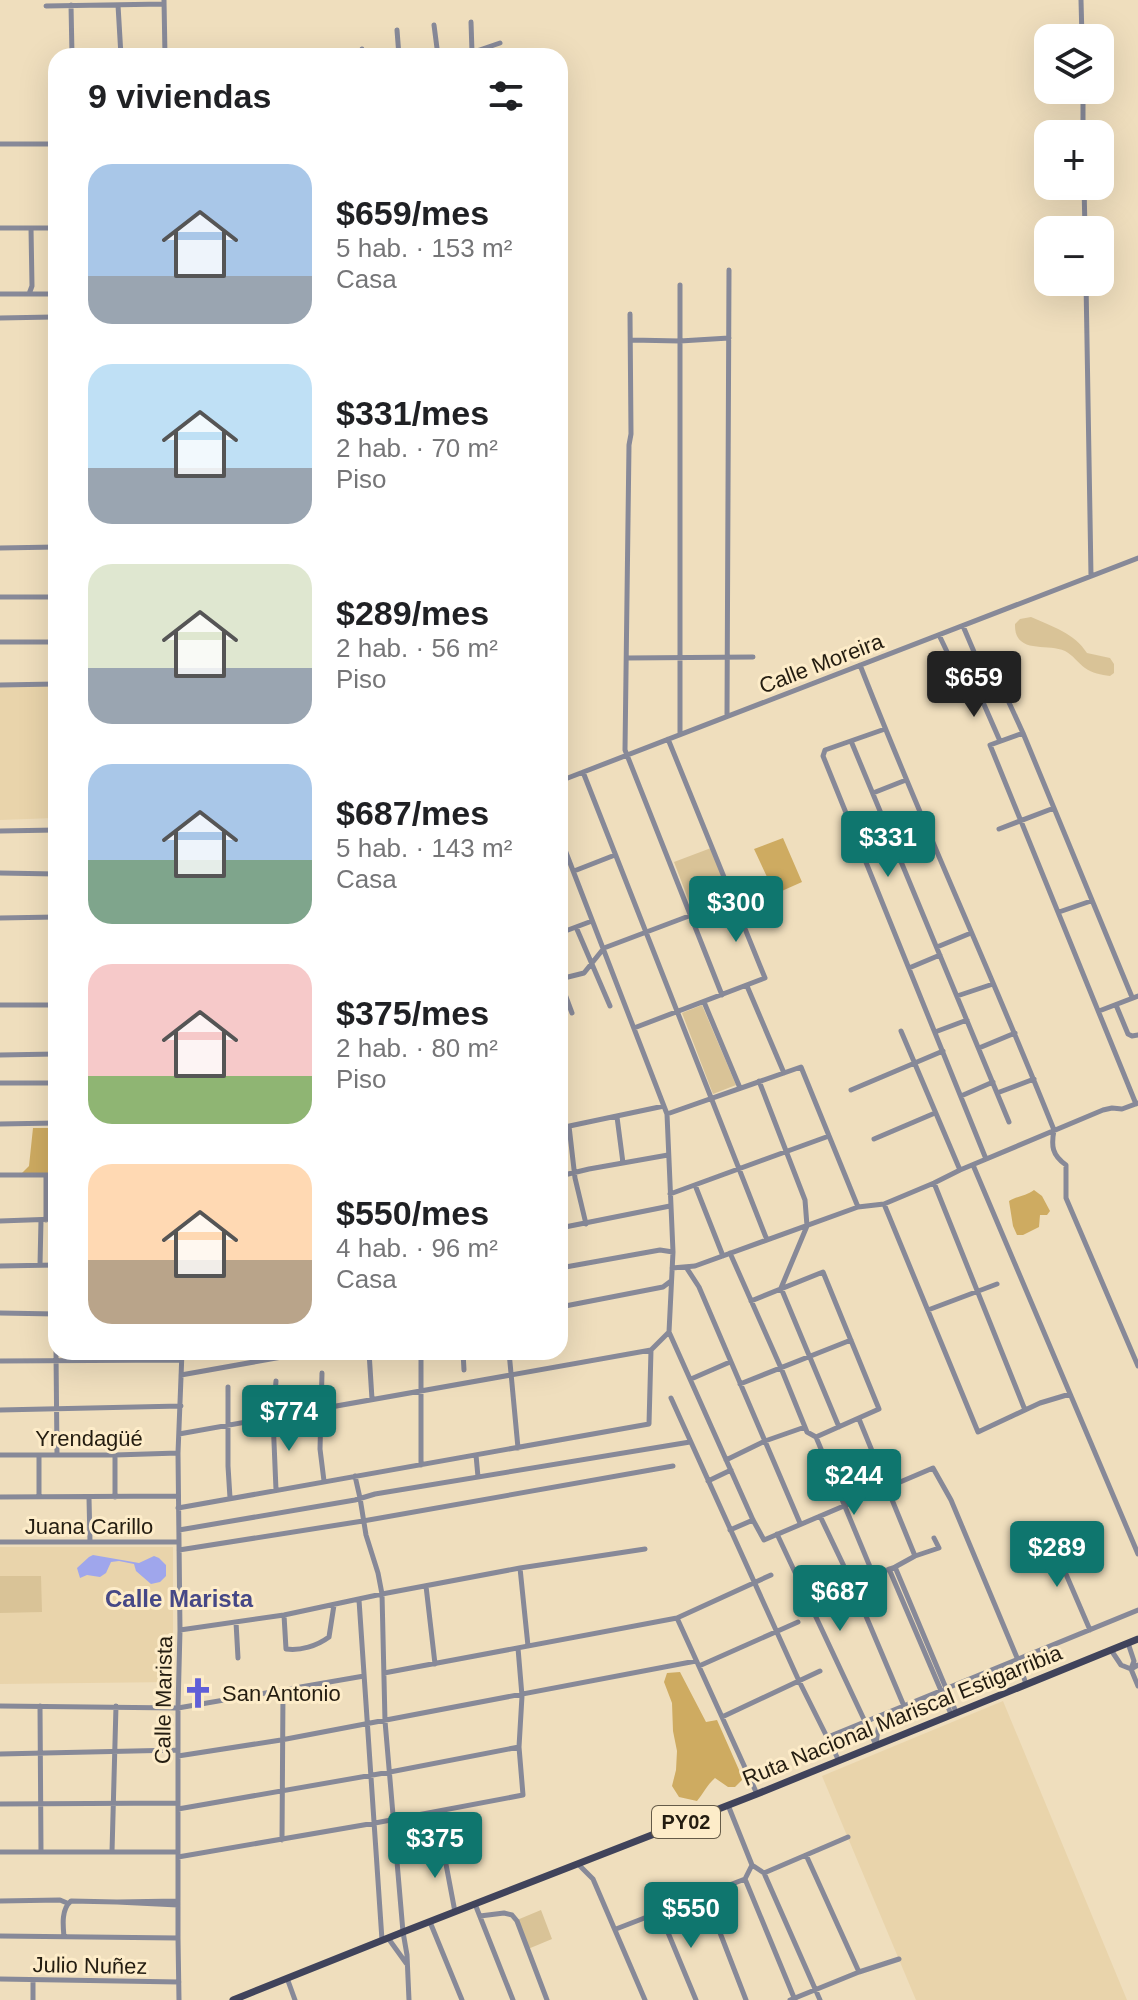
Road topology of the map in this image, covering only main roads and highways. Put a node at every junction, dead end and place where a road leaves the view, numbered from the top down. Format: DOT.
graph roads {
  1 [pos="1138,1639"];
  2 [pos="233,2000"];
  1 -- 2 [label="main road, Ruta Nacional Mariscal Estigarribia / PY02"];
}
